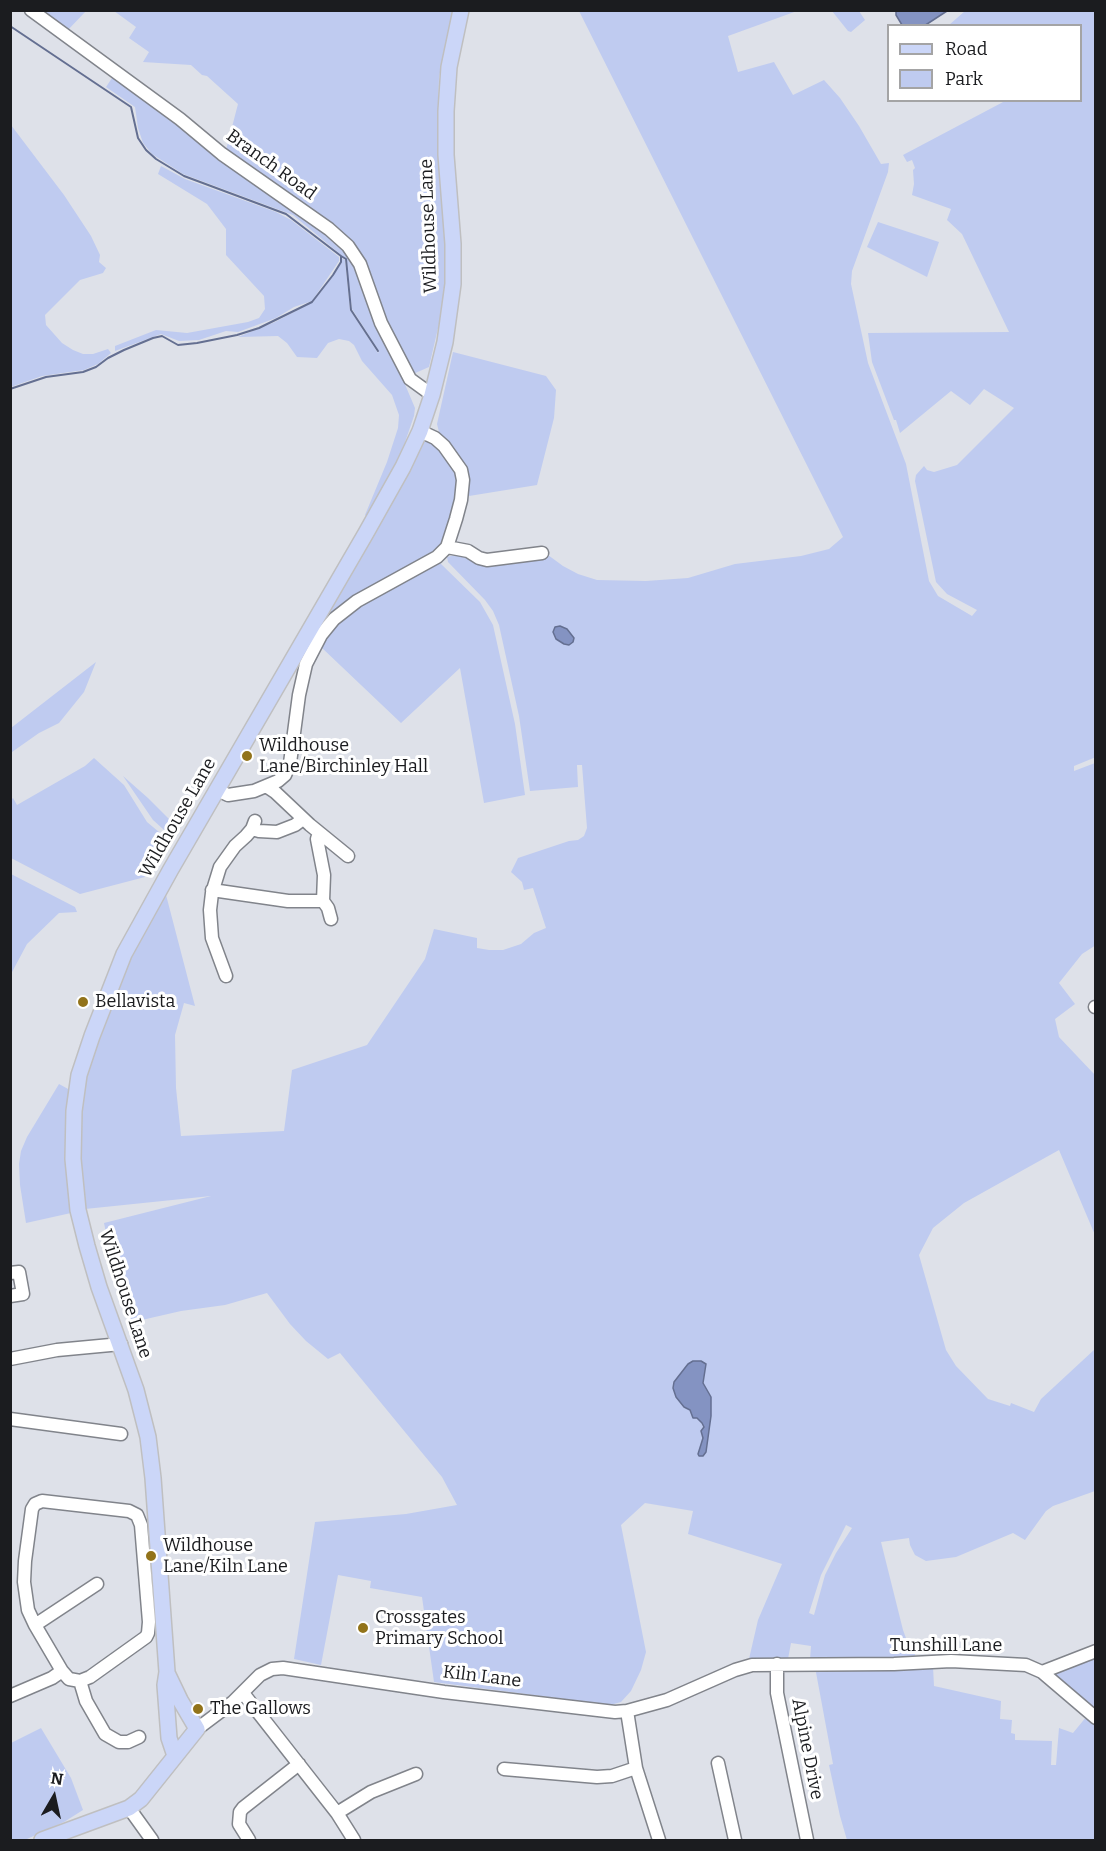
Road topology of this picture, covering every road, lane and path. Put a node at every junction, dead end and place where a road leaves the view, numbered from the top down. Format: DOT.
graph roads {
  1 [pos="32,10"];
  2 [pos="461,10"];
  3 [pos="432,395"];
  4 [pos="420,431"];
  5 [pos="447,547"];
  6 [pos="542,553"];
  7 [pos="266,786"];
  8 [pos="217,790"];
  9 [pos="303,819"];
  10 [pos="319,833"];
  11 [pos="348,856"];
  12 [pos="212,890"];
  13 [pos="323,901"];
  14 [pos="331,919"];
  15 [pos="226,976"];
  16 [pos="10,1273"];
  17 [pos="10,1296"];
  18 [pos="121,1344"];
  19 [pos="10,1345"];
  20 [pos="12,1358"];
  21 [pos="10,1419"];
  22 [pos="121,1434"];
  23 [pos="97,1584"];
  24 [pos="35,1625"];
  25 [pos="1095,1651"];
  26 [pos="777,1664"];
  27 [pos="62,1671"];
  28 [pos="167,1672"];
  29 [pos="1042,1672"];
  30 [pos="80,1681"];
  31 [pos="243,1693"];
  32 [pos="10,1696"];
  33 [pos="627,1711"];
  34 [pos="1095,1718"];
  35 [pos="197,1729"];
  36 [pos="139,1737"];
  37 [pos="175,1756"];
  38 [pos="718,1762"];
  39 [pos="298,1764"];
  40 [pos="636,1768"];
  41 [pos="507,1771"];
  42 [pos="416,1774"];
  43 [pos="129,1808"];
  44 [pos="337,1813"];
  45 [pos="42,1840"];
  46 [pos="152,1840"];
  47 [pos="249,1840"];
  48 [pos="354,1840"];
  49 [pos="659,1840"];
  50 [pos="735,1840"];
  51 [pos="807,1840"];
  1 -- 3 [label="street, Branch Road"];
  2 -- 3 [label="main road, Wildhouse Lane"];
  3 -- 4 [label="main road, Wildhouse Lane"];
  4 -- 5 [label="street"];
  4 -- 8 [label="main road, Wildhouse Lane"];
  5 -- 6 [label="street"];
  5 -- 7 [label="street"];
  7 -- 8 [label="street"];
  7 -- 9 [label="street"];
  8 -- 18 [label="main road, Wildhouse Lane"];
  9 -- 10 [label="street"];
  9 -- 12 [label="street"];
  10 -- 11 [label="street"];
  10 -- 13 [label="street"];
  12 -- 13 [label="street"];
  12 -- 15 [label="street"];
  13 -- 14 [label="street"];
  16 -- 17 [label="street"];
  18 -- 20 [label="street"];
  18 -- 28 [label="main road, Wildhouse Lane"];
  19 -- 20 [label="street"];
  21 -- 22 [label="street"];
  23 -- 24 [label="street"];
  24 -- 27 [label="street"];
  24 -- 30 [label="street"];
  25 -- 29 [label="street"];
  26 -- 29 [label="street, Tunshill Lane"];
  26 -- 33 [label="street, Kiln Lane"];
  26 -- 51 [label="street, Alpine Drive"];
  27 -- 30 [label="street"];
  27 -- 32 [label="street"];
  28 -- 35 [label="main road, Wildhouse Lane"];
  28 -- 37 [label="main road, Wildhouse Lane"];
  29 -- 34 [label="street, Tunshill Lane"];
  30 -- 36 [label="street"];
  31 -- 33 [label="street, Kiln Lane"];
  31 -- 35 [label="street, Kiln Lane"];
  31 -- 39 [label="street"];
  33 -- 40 [label="street"];
  35 -- 37 [label="main road"];
  37 -- 43 [label="main road"];
  38 -- 50 [label="street"];
  39 -- 44 [label="street"];
  39 -- 47 [label="street"];
  40 -- 41 [label="street"];
  40 -- 49 [label="street"];
  42 -- 44 [label="street"];
  43 -- 45 [label="main road"];
  43 -- 46 [label="street"];
  44 -- 48 [label="street"];
}
